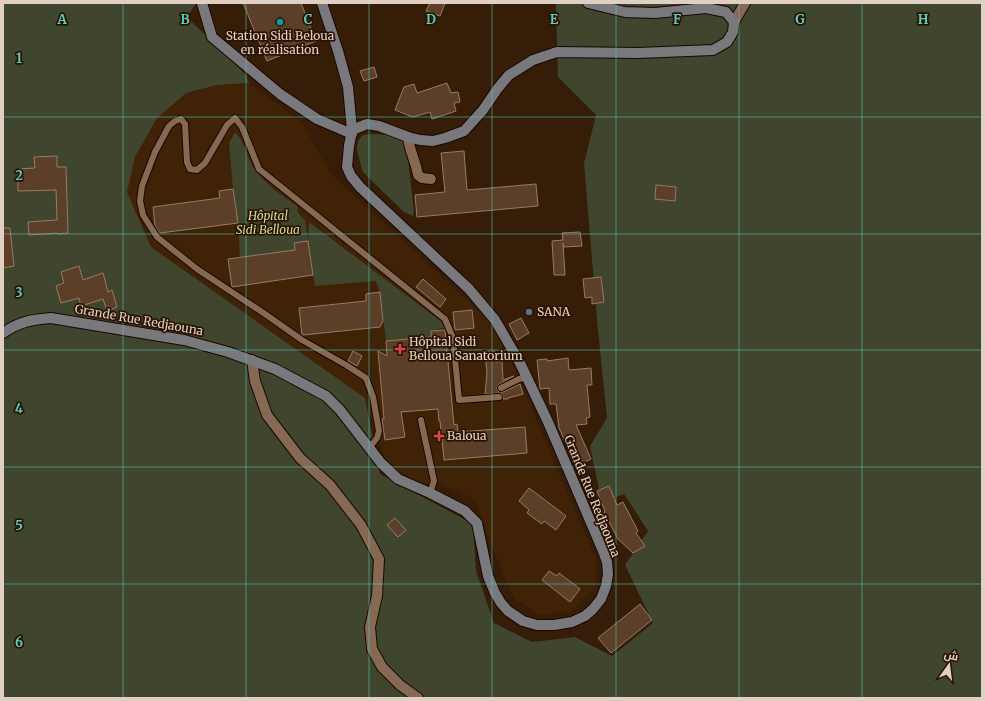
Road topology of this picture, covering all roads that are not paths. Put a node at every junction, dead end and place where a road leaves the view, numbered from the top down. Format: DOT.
graph roads {
  1 [pos="202,3"];
  2 [pos="322,3"];
  3 [pos="588,3"];
  4 [pos="745,3"];
  5 [pos="734,22"];
  6 [pos="352,132"];
  7 [pos="408,137"];
  8 [pos="432,179"];
  9 [pos="3,333"];
  10 [pos="252,360"];
  11 [pos="526,377"];
  12 [pos="502,388"];
  13 [pos="499,397"];
  14 [pos="421,420"];
  15 [pos="369,448"];
  16 [pos="430,493"];
  17 [pos="418,698"];
  1 -- 6 [label="street"];
  2 -- 6 [label="street, Grande Rue Redjaouna"];
  3 -- 5 [label="street"];
  4 -- 5 [label="street"];
  5 -- 7 [label="street"];
  6 -- 7 [label="street"];
  6 -- 11 [label="street, Grande Rue Redjaouna"];
  7 -- 8 [label="street"];
  9 -- 10 [label="street, Grande Rue Redjaouna"];
  10 -- 15 [label="street, Grande Rue Redjaouna"];
  10 -- 17 [label="street"];
  11 -- 12 [label="lane"];
  11 -- 16 [label="street, Grande Rue Redjaouna"];
  13 -- 15 [label="lane"];
  14 -- 16 [label="lane"];
  15 -- 16 [label="street, Grande Rue Redjaouna"];
}
